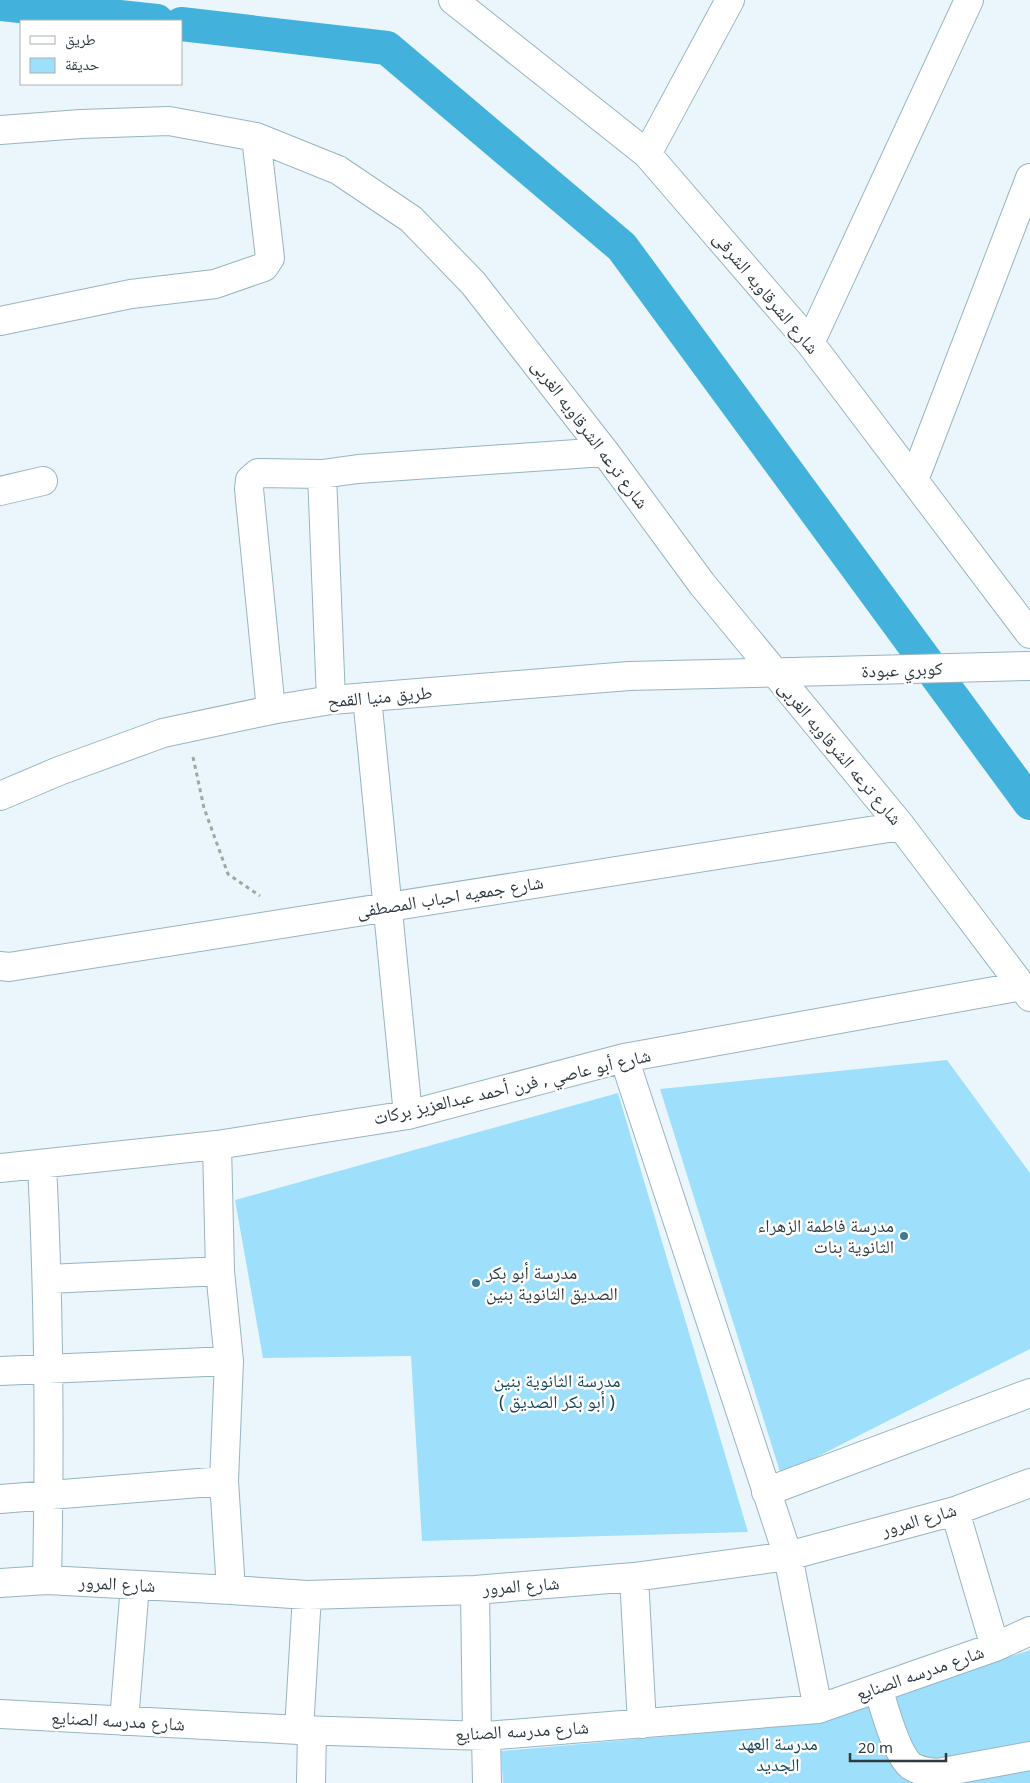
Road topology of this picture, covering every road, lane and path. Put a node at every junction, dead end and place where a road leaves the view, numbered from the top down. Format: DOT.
graph roads {
  1 [pos="452,0"];
  2 [pos="730,0"];
  3 [pos="969,0"];
  4 [pos="0,130"];
  5 [pos="256,137"];
  6 [pos="647,154"];
  7 [pos="1030,178"];
  8 [pos="0,321"];
  9 [pos="810,343"];
  10 [pos="605,452"];
  11 [pos="322,474"];
  12 [pos="914,480"];
  13 [pos="42,481"];
  14 [pos="0,491"];
  15 [pos="1030,634"];
  16 [pos="1019,666"];
  17 [pos="774,673"];
  18 [pos="367,697"];
  19 [pos="331,700"];
  20 [pos="271,710"];
  21 [pos="187,728"];
  22 [pos="0,796"];
  23 [pos="901,826"];
  24 [pos="387,907"];
  25 [pos="298,921"];
  26 [pos="0,966"];
  27 [pos="1026,992"];
  28 [pos="624,1058"];
  29 [pos="408,1115"];
  30 [pos="217,1145"];
  31 [pos="42,1164"];
  32 [pos="0,1168"];
  33 [pos="220,1271"];
  34 [pos="48,1279"];
  35 [pos="228,1361"];
  36 [pos="49,1369"];
  37 [pos="0,1370"];
  38 [pos="1030,1393"];
  39 [pos="224,1481"];
  40 [pos="1030,1483"];
  41 [pos="766,1492"];
  42 [pos="49,1495"];
  43 [pos="0,1499"];
  44 [pos="954,1511"];
  45 [pos="788,1556"];
  46 [pos="634,1577"];
  47 [pos="47,1580"];
  48 [pos="0,1583"];
  49 [pos="135,1585"];
  50 [pos="231,1590"];
  51 [pos="475,1590"];
  52 [pos="307,1595"];
  53 [pos="1030,1631"];
  54 [pos="994,1647"];
  55 [pos="878,1688"];
  56 [pos="818,1708"];
  57 [pos="0,1714"];
  58 [pos="124,1721"];
  59 [pos="642,1724"];
  60 [pos="306,1730"];
  61 [pos="481,1737"];
  62 [pos="1030,1756"];
  63 [pos="311,1783"];
  64 [pos="488,1783"];
  1 -- 6 [label="street, شارع الشرقاويه الشرقى"];
  2 -- 6 [label="street"];
  3 -- 9 [label="street"];
  4 -- 5 [label="street, شارع ترعه الشرقاويه الغربى"];
  5 -- 8 [label="street"];
  5 -- 10 [label="street, شارع ترعه الشرقاويه الغربى"];
  6 -- 9 [label="street, شارع الشرقاويه الشرقى"];
  7 -- 12 [label="street"];
  9 -- 12 [label="street, شارع الشرقاويه الشرقى"];
  10 -- 11 [label="street"];
  10 -- 17 [label="street, شارع ترعه الشرقاويه الغربى"];
  11 -- 19 [label="street"];
  11 -- 20 [label="street"];
  12 -- 15 [label="street, شارع الشرقاويه الشرقى"];
  13 -- 14 [label="street"];
  16 -- 17 [label="street, كوبري عبودة"];
  17 -- 18 [label="street, طريق منيا القمح"];
  17 -- 23 [label="street, شارع ترعه الشرقاويه الغربى"];
  18 -- 19 [label="street, طريق منيا القمح"];
  18 -- 24 [label="street"];
  19 -- 20 [label="street, طريق منيا القمح"];
  20 -- 21 [label="street, طريق منيا القمح"];
  21 -- 22 [label="street, طريق منيا القمح"];
  21 -- 25 [label="path"];
  23 -- 24 [label="street, شارع جمعيه احباب المصطفى"];
  23 -- 27 [label="street, شارع ترعه الشرقاويه الغربى"];
  24 -- 25 [label="street, شارع جمعيه احباب المصطفى"];
  24 -- 29 [label="street"];
  25 -- 26 [label="street, شارع جمعيه احباب المصطفى"];
  27 -- 28 [label="street, شارع أبو عاصي , فرن أحمد عبدالعزيز بركات"];
  28 -- 29 [label="street, شارع أبو عاصي , فرن أحمد عبدالعزيز بركات"];
  28 -- 41 [label="street"];
  29 -- 30 [label="street, شارع أبو عاصي , فرن أحمد عبدالعزيز بركات"];
  30 -- 31 [label="street, شارع أبو عاصي , فرن أحمد عبدالعزيز بركات"];
  30 -- 33 [label="street"];
  31 -- 32 [label="street, شارع أبو عاصي , فرن أحمد عبدالعزيز بركات"];
  31 -- 34 [label="street"];
  33 -- 34 [label="street"];
  33 -- 35 [label="street"];
  34 -- 36 [label="street"];
  35 -- 36 [label="street"];
  35 -- 39 [label="street"];
  36 -- 37 [label="street"];
  36 -- 42 [label="street"];
  38 -- 41 [label="street"];
  39 -- 42 [label="street"];
  39 -- 50 [label="street"];
  40 -- 44 [label="street, شارع المرور"];
  41 -- 45 [label="street"];
  42 -- 43 [label="street"];
  42 -- 47 [label="street"];
  44 -- 45 [label="street, شارع المرور"];
  44 -- 54 [label="street"];
  45 -- 46 [label="street, شارع المرور"];
  45 -- 56 [label="street"];
  46 -- 51 [label="street, شارع المرور"];
  46 -- 59 [label="street"];
  47 -- 48 [label="street, شارع المرور"];
  47 -- 49 [label="street, شارع المرور"];
  49 -- 50 [label="street, شارع المرور"];
  49 -- 58 [label="street"];
  50 -- 52 [label="street, شارع المرور"];
  51 -- 52 [label="street, شارع المرور"];
  51 -- 61 [label="street"];
  52 -- 60 [label="street"];
  53 -- 54 [label="street, شارع مدرسه الصنايع"];
  54 -- 55 [label="street, شارع مدرسه الصنايع"];
  55 -- 56 [label="street, شارع مدرسه الصنايع"];
  55 -- 62 [label="street"];
  56 -- 59 [label="street, شارع مدرسه الصنايع"];
  57 -- 58 [label="street, شارع مدرسه الصنايع"];
  58 -- 60 [label="street, شارع مدرسه الصنايع"];
  59 -- 61 [label="street, شارع مدرسه الصنايع"];
  60 -- 61 [label="street, شارع مدرسه الصنايع"];
  60 -- 63 [label="street"];
  61 -- 64 [label="street"];
}
